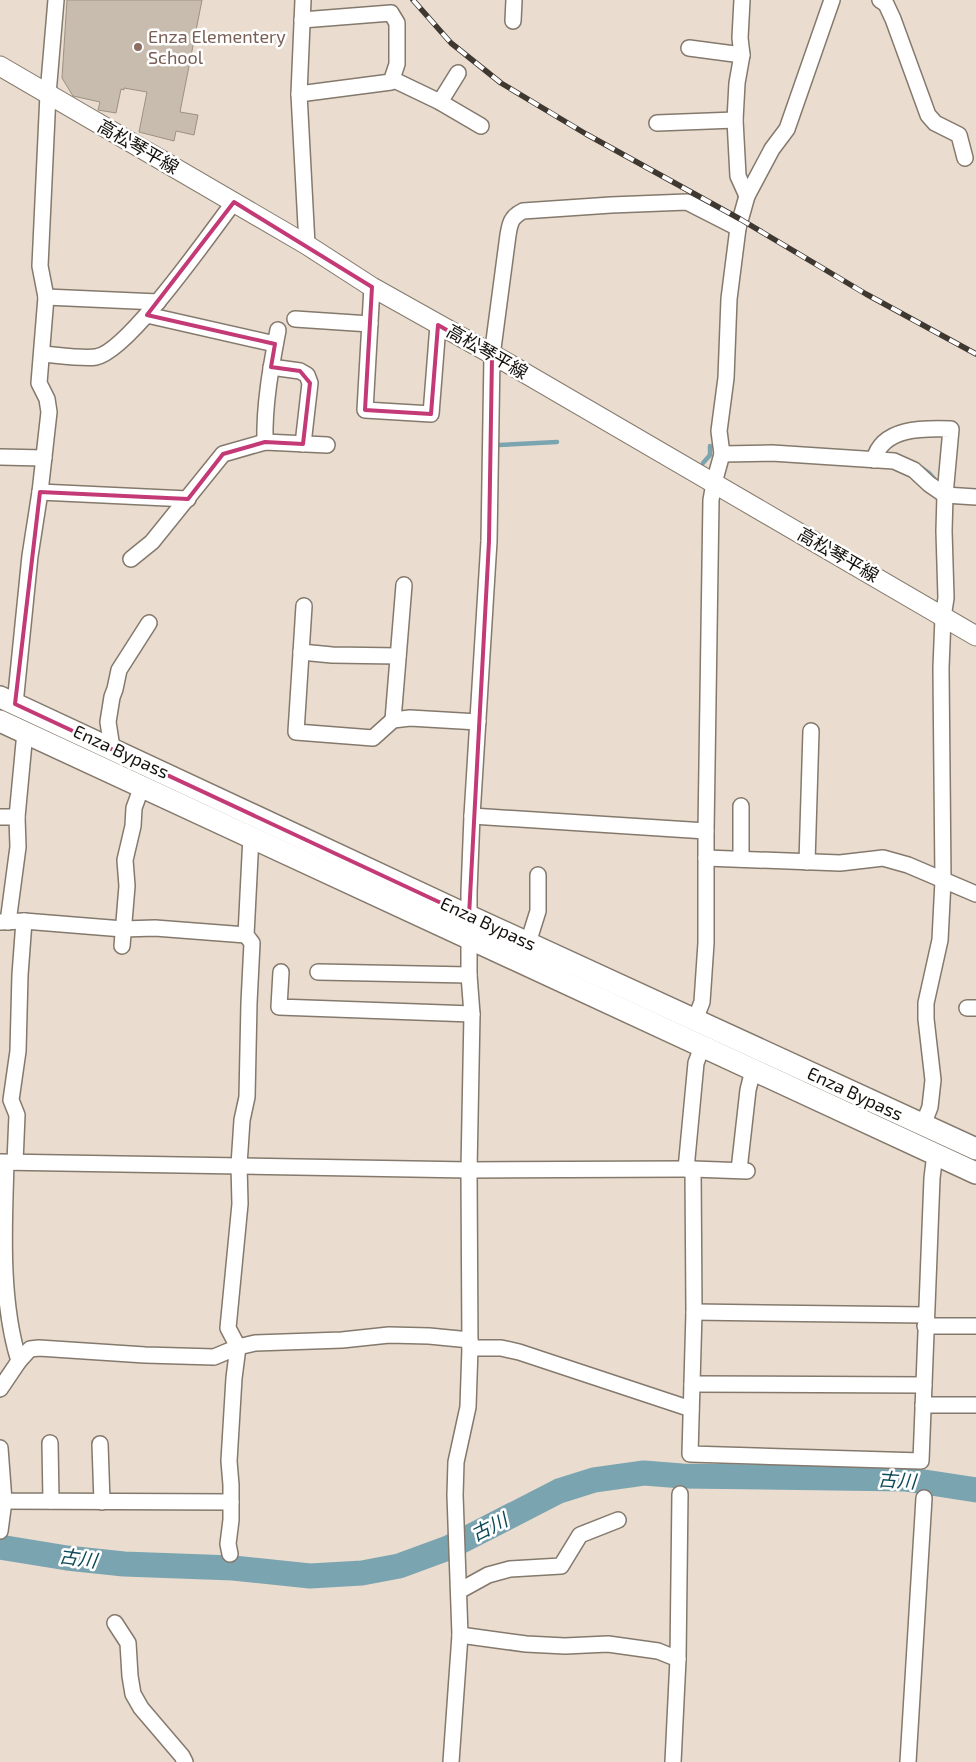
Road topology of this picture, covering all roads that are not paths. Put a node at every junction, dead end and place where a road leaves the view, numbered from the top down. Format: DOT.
graph roads {
  1 [pos="56,0"];
  2 [pos="303,0"];
  3 [pos="514,0"];
  4 [pos="742,0"];
  5 [pos="832,0"];
  6 [pos="880,0"];
  7 [pos="302,20"];
  8 [pos="514,21"];
  9 [pos="689,48"];
  10 [pos="742,55"];
  11 [pos="0,66"];
  12 [pos="458,73"];
  13 [pos="392,78"];
  14 [pos="48,94"];
  15 [pos="299,94"];
  16 [pos="440,102"];
  17 [pos="735,120"];
  18 [pos="657,123"];
  19 [pos="481,126"];
  20 [pos="965,158"];
  21 [pos="747,196"];
  22 [pos="234,202"];
  23 [pos="738,228"];
  24 [pos="307,245"];
  25 [pos="372,287"];
  26 [pos="46,297"];
  27 [pos="158,302"];
  28 [pos="148,315"];
  29 [pos="295,319"];
  30 [pos="370,324"];
  31 [pos="438,324"];
  32 [pos="42,354"];
  33 [pos="492,356"];
  34 [pos="271,367"];
  35 [pos="265,442"];
  36 [pos="303,444"];
  37 [pos="327,445"];
  38 [pos="722,454"];
  39 [pos="0,457"];
  40 [pos="44,458"];
  41 [pos="874,460"];
  42 [pos="714,483"];
  43 [pos="40,492"];
  44 [pos="945,495"];
  45 [pos="976,497"];
  46 [pos="188,499"];
  47 [pos="132,559"];
  48 [pos="404,585"];
  49 [pos="304,606"];
  50 [pos="943,617"];
  51 [pos="149,623"];
  52 [pos="976,636"];
  53 [pos="301,652"];
  54 [pos="398,656"];
  55 [pos="8,700"];
  56 [pos="393,720"];
  57 [pos="0,721"];
  58 [pos="478,722"];
  59 [pos="811,731"];
  60 [pos="25,732"];
  61 [pos="112,748"];
  62 [pos="142,786"];
  63 [pos="741,806"];
  64 [pos="472,816"];
  65 [pos="0,817"];
  66 [pos="17,817"];
  67 [pos="706,831"];
  68 [pos="251,836"];
  69 [pos="706,858"];
  70 [pos="741,859"];
  71 [pos="807,862"];
  72 [pos="538,875"];
  73 [pos="943,881"];
  74 [pos="976,894"];
  75 [pos="469,916"];
  76 [pos="24,921"];
  77 [pos="4,922"];
  78 [pos="123,929"];
  79 [pos="246,935"];
  80 [pos="469,938"];
  81 [pos="528,943"];
  82 [pos="122,946"];
  83 [pos="281,972"];
  84 [pos="318,972"];
  85 [pos="469,974"];
  86 [pos="472,1014"];
  87 [pos="695,1020"];
  88 [pos="702,1046"];
  89 [pos="753,1070"];
  90 [pos="6,1097"];
  91 [pos="923,1125"];
  92 [pos="976,1149"];
  93 [pos="935,1154"];
  94 [pos="7,1162"];
  95 [pos="239,1165"];
  96 [pos="690,1169"];
  97 [pos="469,1170"];
  98 [pos="976,1173"];
  99 [pos="694,1312"];
  100 [pos="925,1320"];
  101 [pos="976,1326"];
  102 [pos="470,1344"];
  103 [pos="238,1347"];
  104 [pos="19,1361"];
  105 [pos="692,1384"];
  106 [pos="924,1385"];
  107 [pos="0,1389"];
  108 [pos="923,1405"];
  109 [pos="976,1405"];
  110 [pos="691,1409"];
  111 [pos="50,1443"];
  112 [pos="100,1444"];
  113 [pos="0,1448"];
  114 [pos="680,1494"];
  115 [pos="924,1498"];
  116 [pos="2,1500"];
  117 [pos="51,1501"];
  118 [pos="102,1502"];
  119 [pos="231,1502"];
  120 [pos="618,1520"];
  121 [pos="0,1531"];
  122 [pos="230,1554"];
  123 [pos="459,1591"];
  124 [pos="115,1622"];
  125 [pos="460,1635"];
  126 [pos="678,1659"];
  127 [pos="185,1762"];
  128 [pos="451,1762"];
  129 [pos="673,1762"];
  130 [pos="908,1762"];
  1 -- 14 [label="street"];
  2 -- 7 [label="street"];
  3 -- 8 [label="street"];
  4 -- 10 [label="street"];
  5 -- 21 [label="street"];
  6 -- 20 [label="street"];
  7 -- 13 [label="street"];
  7 -- 15 [label="street"];
  9 -- 10 [label="street"];
  10 -- 17 [label="street"];
  11 -- 14 [label="main road, 高松琴平線"];
  12 -- 16 [label="street"];
  13 -- 15 [label="street"];
  13 -- 16 [label="street"];
  14 -- 22 [label="main road, 高松琴平線"];
  14 -- 26 [label="street"];
  15 -- 24 [label="street"];
  16 -- 19 [label="street"];
  17 -- 18 [label="street"];
  17 -- 21 [label="street"];
  21 -- 23 [label="street"];
  22 -- 24 [label="main road, 高松琴平線"];
  22 -- 27 [label="street"];
  23 -- 33 [label="street"];
  23 -- 38 [label="street"];
  24 -- 25 [label="main road, 高松琴平線"];
  25 -- 30 [label="street"];
  25 -- 31 [label="main road, 高松琴平線"];
  26 -- 27 [label="street"];
  26 -- 32 [label="street"];
  27 -- 28 [label="street"];
  28 -- 32 [label="street"];
  28 -- 34 [label="street"];
  29 -- 30 [label="street"];
  30 -- 31 [label="street"];
  31 -- 33 [label="main road, 高松琴平線"];
  32 -- 40 [label="street"];
  33 -- 42 [label="main road, 高松琴平線"];
  33 -- 58 [label="street"];
  34 -- 35 [label="street"];
  34 -- 36 [label="street"];
  35 -- 36 [label="street"];
  35 -- 46 [label="street"];
  36 -- 37 [label="street"];
  38 -- 41 [label="street"];
  38 -- 42 [label="street"];
  39 -- 40 [label="street"];
  40 -- 43 [label="street"];
  41 -- 44 [label="street"];
  41 -- 44 [label="street"];
  42 -- 50 [label="main road, 高松琴平線"];
  42 -- 67 [label="street"];
  43 -- 46 [label="street"];
  43 -- 55 [label="street"];
  44 -- 45 [label="street"];
  44 -- 50 [label="street"];
  46 -- 47 [label="street"];
  48 -- 54 [label="street"];
  49 -- 53 [label="street"];
  50 -- 52 [label="main road, 高松琴平線"];
  50 -- 73 [label="street"];
  51 -- 61 [label="street"];
  53 -- 54 [label="street"];
  53 -- 56 [label="street"];
  54 -- 56 [label="street"];
  55 -- 61 [label="highway, Enza Bypass"];
  56 -- 58 [label="street"];
  57 -- 60 [label="highway, Enza Bypass"];
  58 -- 64 [label="street"];
  59 -- 71 [label="street"];
  60 -- 62 [label="highway, Enza Bypass"];
  60 -- 66 [label="street"];
  61 -- 75 [label="highway, Enza Bypass"];
  62 -- 68 [label="highway, Enza Bypass"];
  62 -- 78 [label="street"];
  63 -- 70 [label="street"];
  64 -- 67 [label="street"];
  64 -- 75 [label="street"];
  65 -- 66 [label="street"];
  66 -- 77 [label="street"];
  67 -- 69 [label="street"];
  68 -- 79 [label="street"];
  68 -- 80 [label="highway, Enza Bypass"];
  69 -- 70 [label="street"];
  69 -- 87 [label="street"];
  70 -- 71 [label="street"];
  71 -- 73 [label="street"];
  72 -- 81 [label="street"];
  73 -- 74 [label="street"];
  73 -- 91 [label="street"];
  75 -- 80 [label="street"];
  75 -- 81 [label="highway, Enza Bypass"];
  76 -- 77 [label="street"];
  76 -- 78 [label="street"];
  76 -- 90 [label="street"];
  78 -- 79 [label="street"];
  78 -- 82 [label="street"];
  79 -- 95 [label="street"];
  80 -- 85 [label="street"];
  80 -- 88 [label="highway, Enza Bypass"];
  81 -- 87 [label="highway, Enza Bypass"];
  83 -- 86 [label="street"];
  84 -- 85 [label="street"];
  85 -- 86 [label="street"];
  86 -- 97 [label="street"];
  87 -- 88 [label="highway"];
  87 -- 91 [label="highway, Enza Bypass"];
  88 -- 89 [label="highway, Enza Bypass"];
  88 -- 96 [label="street"];
  89 -- 93 [label="highway, Enza Bypass"];
  89 -- 96 [label="street"];
  90 -- 94 [label="street"];
  91 -- 92 [label="highway, Enza Bypass"];
  91 -- 93 [label="highway"];
  93 -- 98 [label="highway, Enza Bypass"];
  93 -- 100 [label="street"];
  94 -- 95 [label="street"];
  94 -- 104 [label="street"];
  95 -- 97 [label="street"];
  95 -- 103 [label="street"];
  96 -- 97 [label="street"];
  96 -- 99 [label="street"];
  97 -- 102 [label="street"];
  99 -- 100 [label="street"];
  99 -- 105 [label="street"];
  100 -- 101 [label="street"];
  100 -- 106 [label="street"];
  102 -- 103 [label="street"];
  102 -- 110 [label="street"];
  102 -- 123 [label="street"];
  103 -- 104 [label="street"];
  103 -- 119 [label="street"];
  104 -- 107 [label="street"];
  105 -- 106 [label="street"];
  105 -- 110 [label="street"];
  106 -- 108 [label="street"];
  108 -- 109 [label="street"];
  108 -- 110 [label="street"];
  111 -- 117 [label="street"];
  112 -- 118 [label="street"];
  113 -- 116 [label="street"];
  114 -- 126 [label="street"];
  115 -- 130 [label="street"];
  116 -- 117 [label="street"];
  116 -- 121 [label="street"];
  117 -- 118 [label="street"];
  118 -- 119 [label="street"];
  119 -- 122 [label="street"];
  120 -- 123 [label="street"];
  123 -- 125 [label="street"];
  124 -- 127 [label="street"];
  125 -- 126 [label="street"];
  125 -- 128 [label="street"];
  126 -- 129 [label="street"];
}
